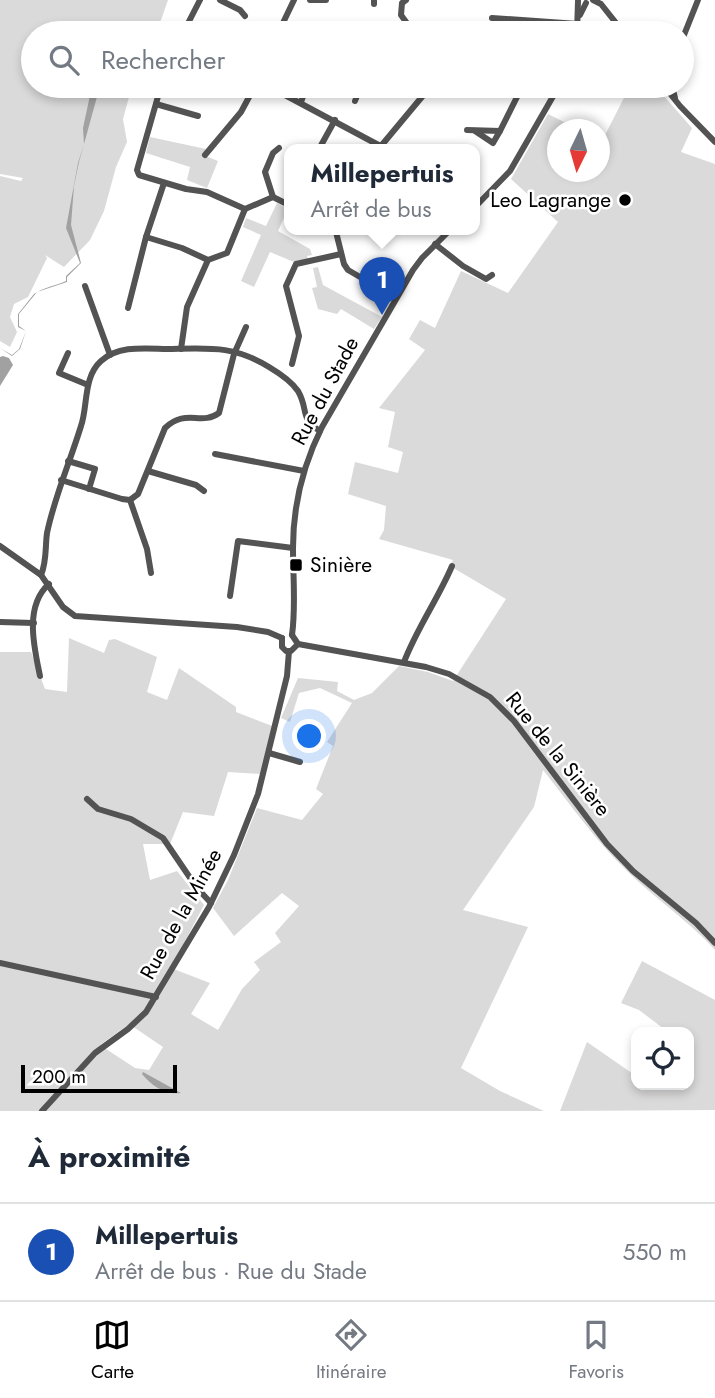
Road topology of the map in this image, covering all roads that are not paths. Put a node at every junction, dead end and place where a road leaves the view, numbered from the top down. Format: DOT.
graph roads {
  1 [pos="200,0"];
  2 [pos="220,0"];
  3 [pos="294,0"];
  4 [pos="310,0"];
  5 [pos="326,0"];
  6 [pos="406,0"];
  7 [pos="578,0"];
  8 [pos="604,0"];
  9 [pos="698,0"];
  10 [pos="591,1"];
  11 [pos="245,16"];
  12 [pos="492,18"];
  13 [pos="189,21"];
  14 [pos="284,21"];
  15 [pos="405,21"];
  16 [pos="556,21"];
  17 [pos="578,21"];
  18 [pos="579,21"];
  19 [pos="616,21"];
  20 [pos="618,21"];
  21 [pos="690,21"];
  22 [pos="158,98"];
  23 [pos="249,98"];
  24 [pos="293,98"];
  25 [pos="302,98"];
  26 [pos="422,98"];
  27 [pos="516,98"];
  28 [pos="553,98"];
  29 [pos="674,98"];
  30 [pos="301,102"];
  31 [pos="156,104"];
  32 [pos="198,117"];
  33 [pos="335,120"];
  34 [pos="467,130"];
  35 [pos="475,131"];
  36 [pos="500,131"];
  37 [pos="715,142"];
  38 [pos="322,144"];
  39 [pos="375,144"];
  40 [pos="385,144"];
  41 [pos="279,148"];
  42 [pos="205,155"];
  43 [pos="163,183"];
  44 [pos="274,197"];
  45 [pos="284,202"];
  46 [pos="480,202"];
  47 [pos="246,209"];
  48 [pos="337,235"];
  49 [pos="445,235"];
  50 [pos="146,237"];
  51 [pos="435,244"];
  52 [pos="341,254"];
  53 [pos="208,260"];
  54 [pos="492,275"];
  55 [pos="85,286"];
  56 [pos="396,298"];
  57 [pos="128,308"];
  58 [pos="246,327"];
  59 [pos="181,349"];
  60 [pos="236,351"];
  61 [pos="68,353"];
  62 [pos="110,355"];
  63 [pos="292,364"];
  64 [pos="88,385"];
  65 [pos="320,431"];
  66 [pos="215,454"];
  67 [pos="68,461"];
  68 [pos="148,471"];
  69 [pos="304,471"];
  70 [pos="61,480"];
  71 [pos="89,489"];
  72 [pos="204,491"];
  73 [pos="130,500"];
  74 [pos="0,547"];
  75 [pos="293,548"];
  76 [pos="452,566"];
  77 [pos="151,573"];
  78 [pos="41,575"];
  79 [pos="49,584"];
  80 [pos="230,596"];
  81 [pos="0,622"];
  82 [pos="33,623"];
  83 [pos="292,635"];
  84 [pos="282,638"];
  85 [pos="298,644"];
  86 [pos="289,651"];
  87 [pos="404,662"];
  88 [pos="40,676"];
  89 [pos="269,753"];
  90 [pos="300,762"];
  91 [pos="87,799"];
  92 [pos="211,903"];
  93 [pos="715,943"];
  94 [pos="0,963"];
  95 [pos="156,997"];
  96 [pos="42,1111"];
  1 -- 13 [label="street"];
  2 -- 11 [label="street"];
  3 -- 14 [label="street"];
  4 -- 5 [label="street"];
  6 -- 15 [label="street"];
  7 -- 10 [label="street"];
  7 -- 17 [label="street"];
  8 -- 20 [label="street"];
  9 -- 21 [label="street"];
  10 -- 18 [label="street"];
  10 -- 19 [label="street"];
  12 -- 16 [label="street"];
  22 -- 31 [label="street"];
  23 -- 42 [label="street"];
  24 -- 30 [label="street"];
  25 -- 30 [label="street"];
  26 -- 40 [label="street"];
  27 -- 36 [label="street"];
  28 -- 46 [label="street"];
  29 -- 37 [label="street"];
  30 -- 33 [label="street"];
  31 -- 32 [label="street"];
  31 -- 43 [label="street"];
  33 -- 38 [label="street"];
  33 -- 39 [label="street"];
  34 -- 35 [label="street"];
  35 -- 36 [label="street"];
  35 -- 36 [label="street"];
  41 -- 44 [label="street"];
  43 -- 47 [label="street"];
  43 -- 50 [label="street"];
  44 -- 45 [label="street"];
  44 -- 47 [label="street"];
  47 -- 53 [label="street"];
  48 -- 52 [label="street"];
  49 -- 51 [label="street, Rue du Stade"];
  50 -- 53 [label="street"];
  50 -- 57 [label="street"];
  51 -- 54 [label="street"];
  51 -- 56 [label="street, Rue du Stade"];
  52 -- 56 [label="street"];
  52 -- 63 [label="street"];
  53 -- 59 [label="street"];
  55 -- 62 [label="street"];
  56 -- 65 [label="street, Rue du Stade"];
  58 -- 60 [label="street"];
  59 -- 60 [label="street"];
  59 -- 62 [label="street"];
  60 -- 65 [label="street"];
  60 -- 68 [label="street"];
  61 -- 64 [label="street"];
  62 -- 64 [label="street"];
  64 -- 67 [label="street"];
  65 -- 69 [label="street, Rue du Stade"];
  66 -- 69 [label="street"];
  67 -- 70 [label="street"];
  67 -- 71 [label="street"];
  68 -- 72 [label="street"];
  68 -- 73 [label="street"];
  69 -- 75 [label="street, Rue du Stade"];
  70 -- 71 [label="street"];
  70 -- 78 [label="street"];
  71 -- 73 [label="street"];
  73 -- 77 [label="street"];
  74 -- 78 [label="street"];
  75 -- 80 [label="street"];
  75 -- 83 [label="street, Rue du Stade"];
  76 -- 87 [label="street"];
  78 -- 79 [label="street"];
  79 -- 82 [label="street"];
  79 -- 84 [label="street"];
  81 -- 82 [label="street"];
  82 -- 88 [label="street"];
  83 -- 84 [label="street"];
  83 -- 85 [label="street"];
  84 -- 86 [label="street"];
  85 -- 86 [label="street"];
  85 -- 87 [label="street, Rue de la Sinière"];
  86 -- 89 [label="street, Rue de la Minée"];
  87 -- 93 [label="street, Rue de la Sinière"];
  89 -- 90 [label="street"];
  89 -- 92 [label="street, Rue de la Minée"];
  91 -- 92 [label="street"];
  92 -- 95 [label="street, Rue de la Minée"];
  94 -- 95 [label="street"];
  95 -- 96 [label="street, Rue de la Minée"];
}
